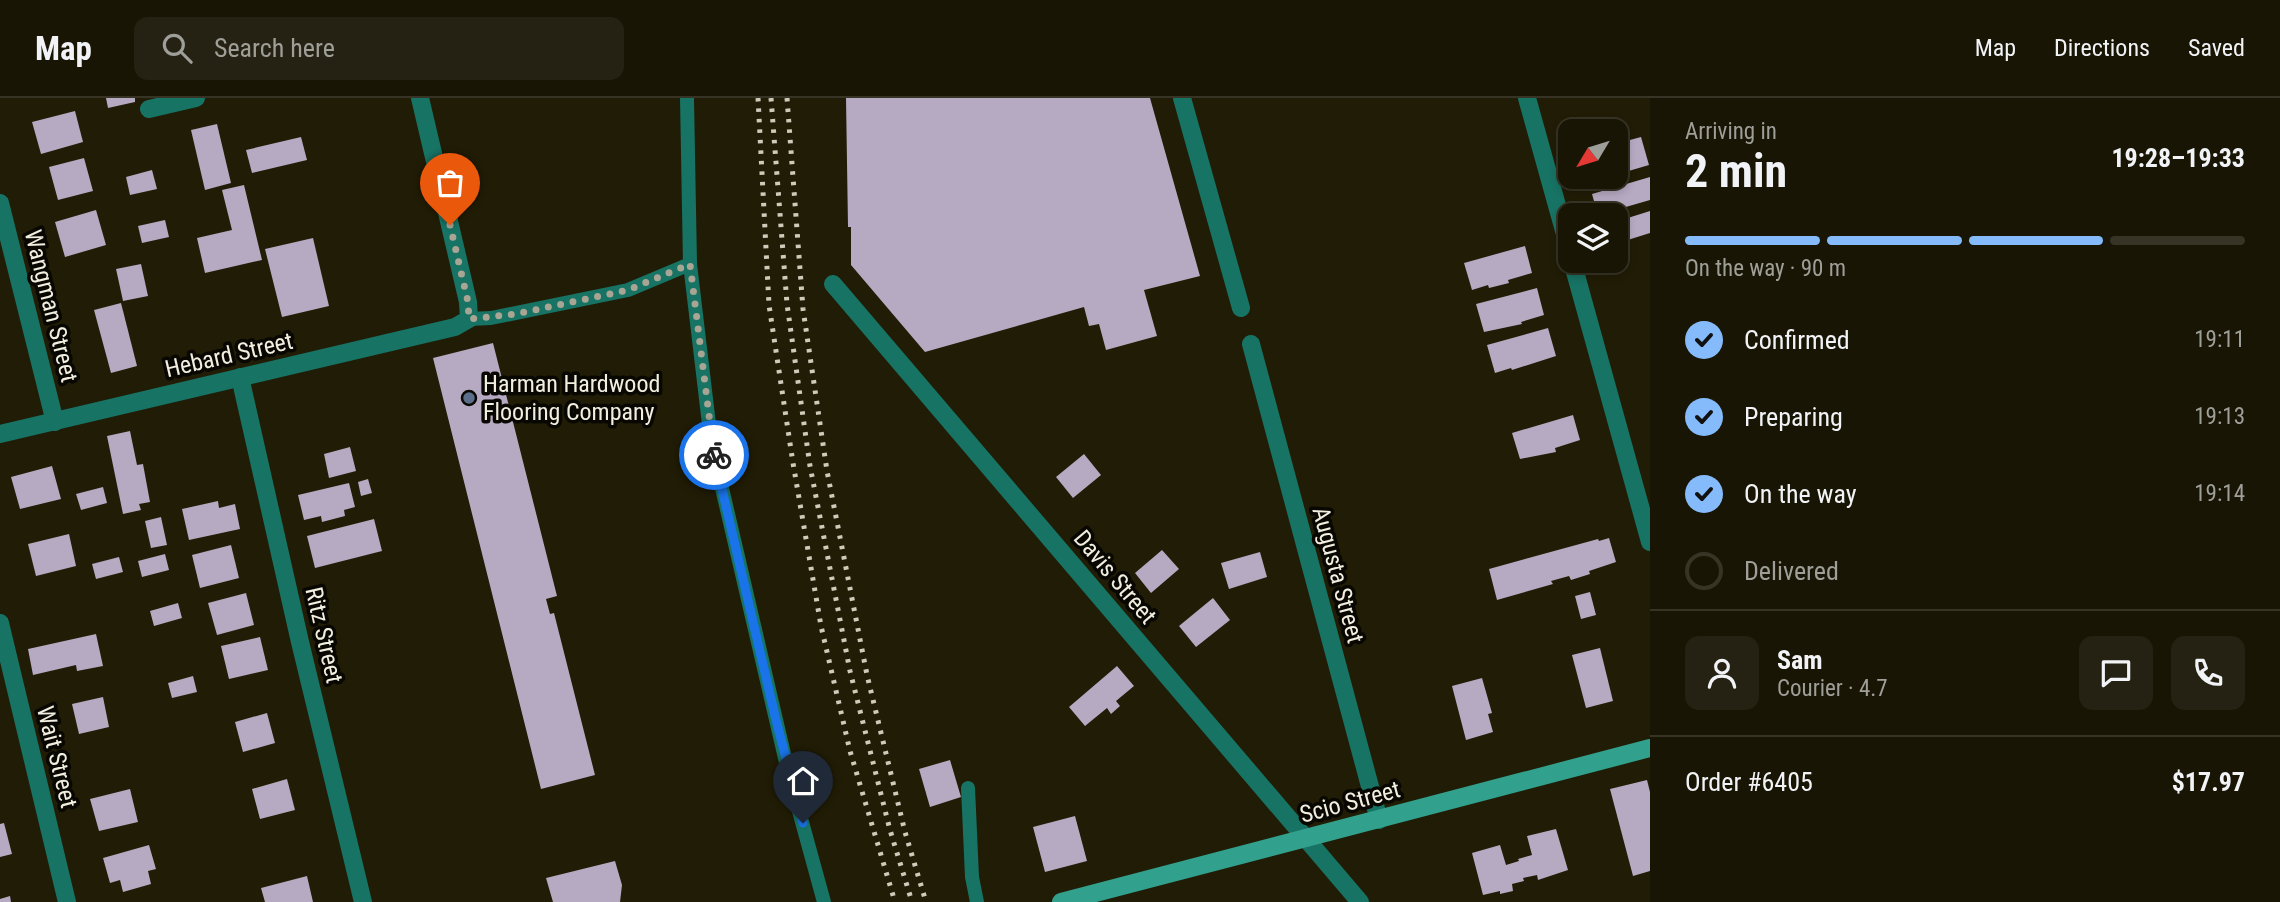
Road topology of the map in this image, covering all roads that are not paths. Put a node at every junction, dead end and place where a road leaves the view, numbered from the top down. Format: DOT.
graph roads {
  1 [pos="196,98"];
  2 [pos="420,98"];
  3 [pos="687,98"];
  4 [pos="1182,98"];
  5 [pos="1527,98"];
  6 [pos="149,109"];
  7 [pos="0,203"];
  8 [pos="1558,209"];
  9 [pos="690,264"];
  10 [pos="1575,273"];
  11 [pos="833,284"];
  12 [pos="1241,309"];
  13 [pos="469,319"];
  14 [pos="1251,344"];
  15 [pos="240,377"];
  16 [pos="55,422"];
  17 [pos="0,434"];
  18 [pos="1650,542"];
  19 [pos="0,623"];
  20 [pos="1650,748"];
  21 [pos="968,788"];
  22 [pos="1379,820"];
  23 [pos="1306,838"];
  24 [pos="67,902"];
  25 [pos="363,902"];
  26 [pos="824,902"];
  27 [pos="976,902"];
  28 [pos="1062,902"];
  29 [pos="1360,902"];
  1 -- 6 [label="street"];
  2 -- 13 [label="street"];
  3 -- 9 [label="lane"];
  4 -- 12 [label="street"];
  5 -- 8 [label="street"];
  7 -- 16 [label="street, Wangman Street"];
  9 -- 13 [label="lane"];
  9 -- 26 [label="lane"];
  10 -- 18 [label="street"];
  11 -- 23 [label="street, Davis Street"];
  13 -- 15 [label="street, Hebard Street"];
  14 -- 22 [label="street, Augusta Street"];
  15 -- 16 [label="street, Hebard Street"];
  15 -- 25 [label="street, Ritz Street"];
  16 -- 17 [label="street, Hebard Street"];
  19 -- 24 [label="street, Wait Street"];
  20 -- 22 [label="street, Scio Street"];
  21 -- 27 [label="lane"];
  22 -- 23 [label="street, Scio Street"];
  23 -- 28 [label="street, Scio Street"];
  23 -- 29 [label="street, Davis Street"];
}
